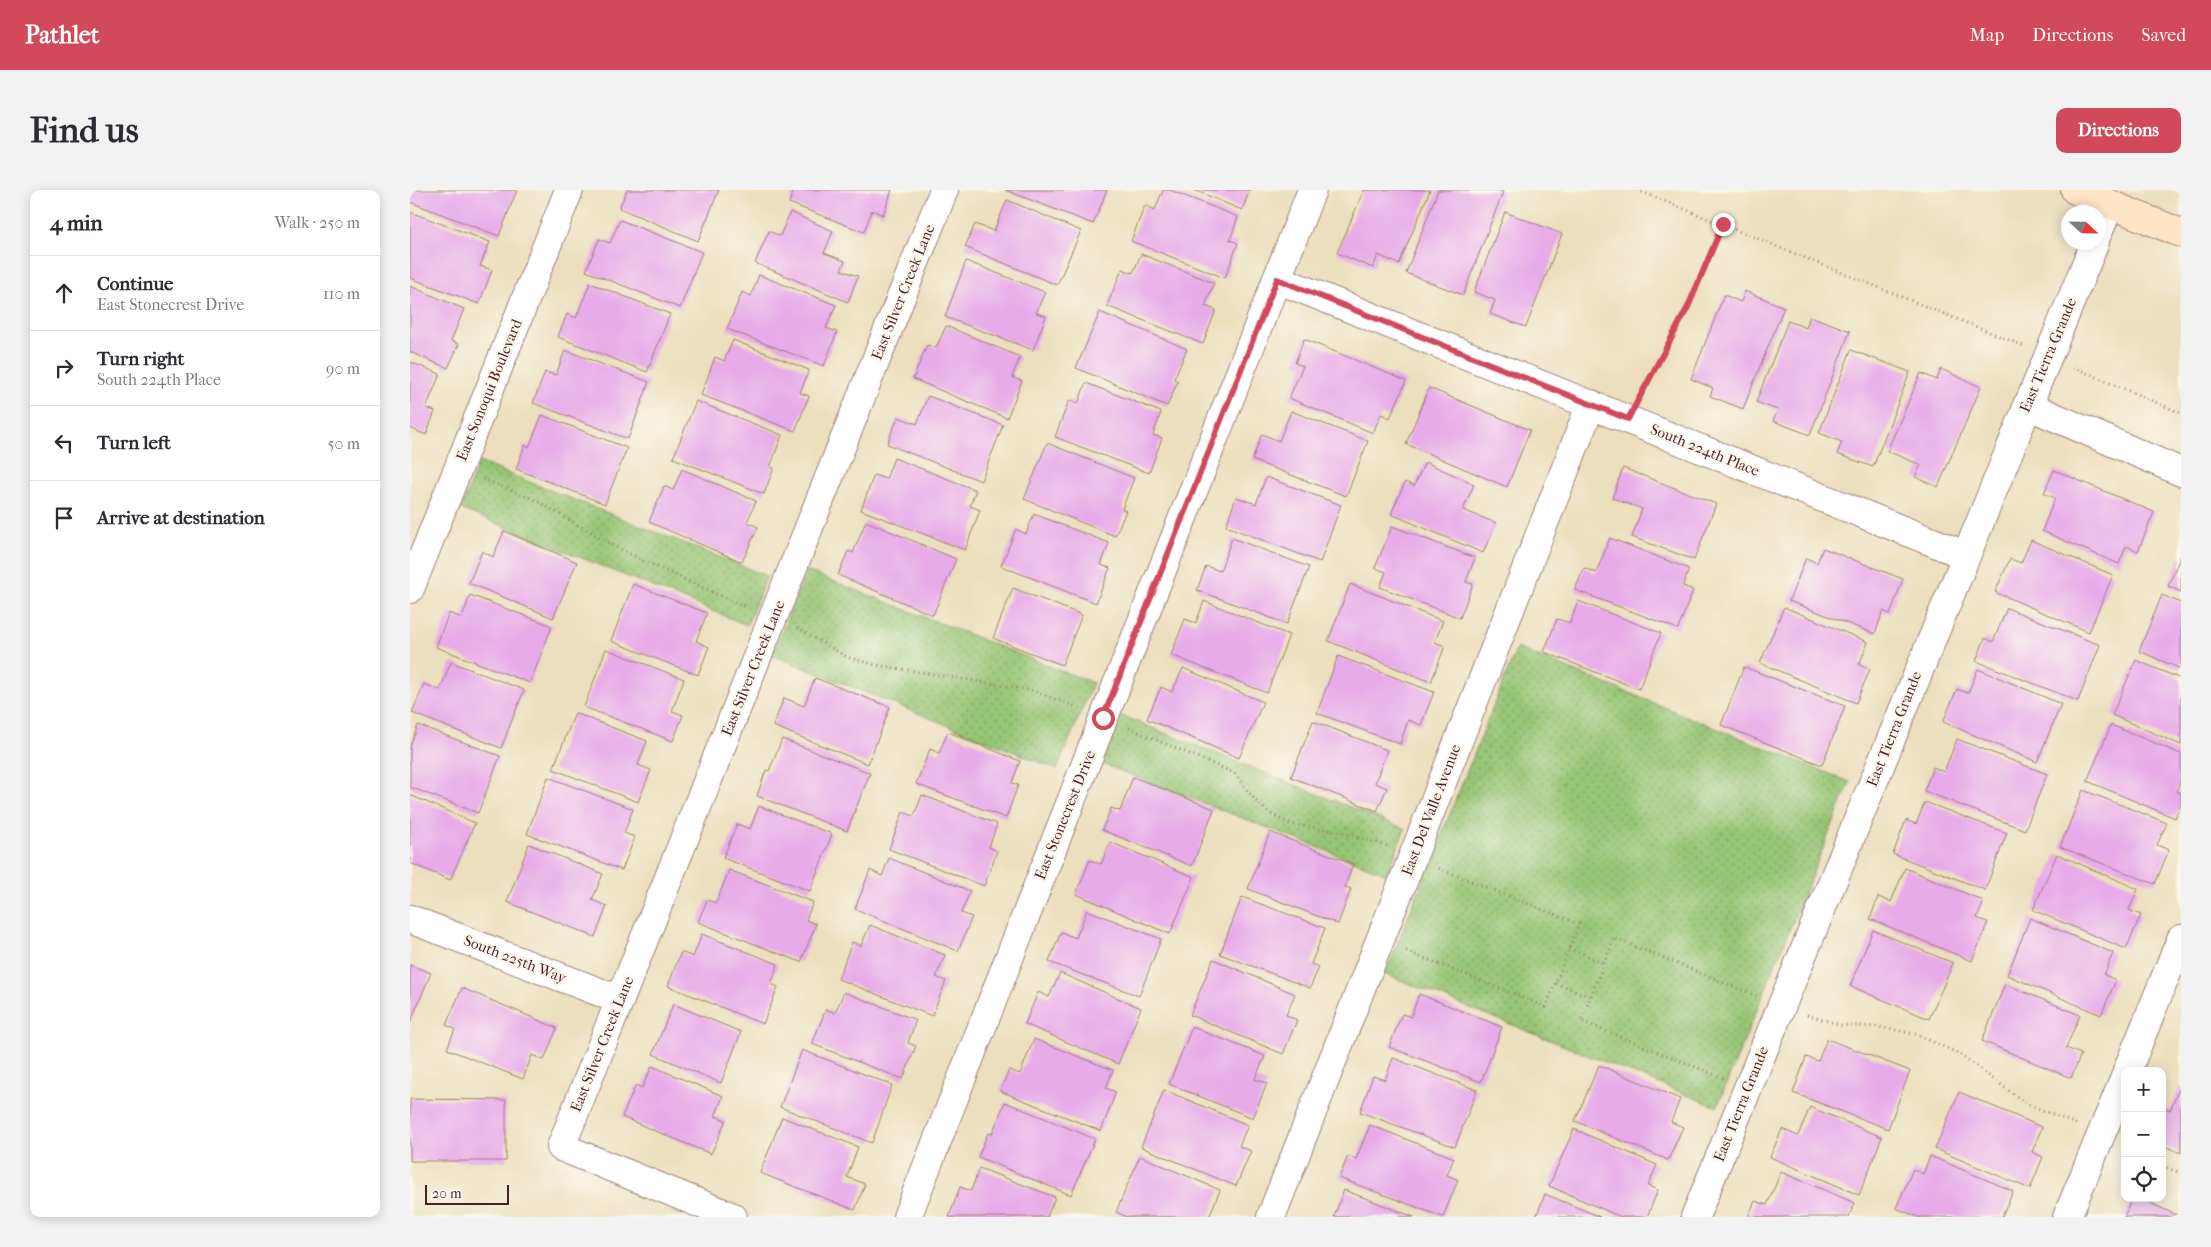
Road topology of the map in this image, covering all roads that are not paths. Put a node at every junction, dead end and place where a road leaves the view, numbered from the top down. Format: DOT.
graph roads {
  1 [pos="569,190"];
  2 [pos="944,190"];
  3 [pos="1312,190"];
  4 [pos="2075,190"];
  5 [pos="2110,204"];
  6 [pos="2106,214"];
  7 [pos="2181,233"];
  8 [pos="2092,250"];
  9 [pos="1277,279"];
  10 [pos="1591,404"];
  11 [pos="2028,405"];
  12 [pos="2181,472"];
  13 [pos="1965,555"];
  14 [pos="410,589"];
  15 [pos="410,919"];
  16 [pos="2181,939"];
  17 [pos="620,1000"];
  18 [pos="2129,1067"];
  19 [pos="2121,1087"];
  20 [pos="732,1217"];
  21 [pos="907,1217"];
  22 [pos="1271,1217"];
  23 [pos="1695,1217"];
  24 [pos="2067,1217"];
  1 -- 14 [label="street, East Sonoqui Boulevard"];
  2 -- 17 [label="street, East Silver Creek Lane"];
  3 -- 9 [label="street, East Stonecrest Drive"];
  4 -- 5 [label="street"];
  5 -- 6 [label="street"];
  5 -- 7 [label="street"];
  8 -- 11 [label="street, East Tierra Grande"];
  9 -- 10 [label="street, South 224th Place"];
  9 -- 21 [label="street, East Stonecrest Drive"];
  10 -- 13 [label="street, South 224th Place"];
  10 -- 22 [label="street, East Del Valle Avenue"];
  11 -- 12 [label="street"];
  11 -- 13 [label="street, East Tierra Grande"];
  13 -- 23 [label="street, East Tierra Grande"];
  15 -- 17 [label="street, South 225th Way"];
  16 -- 18 [label="street"];
  17 -- 20 [label="street, East Silver Creek Lane"];
  19 -- 24 [label="street"];
}
